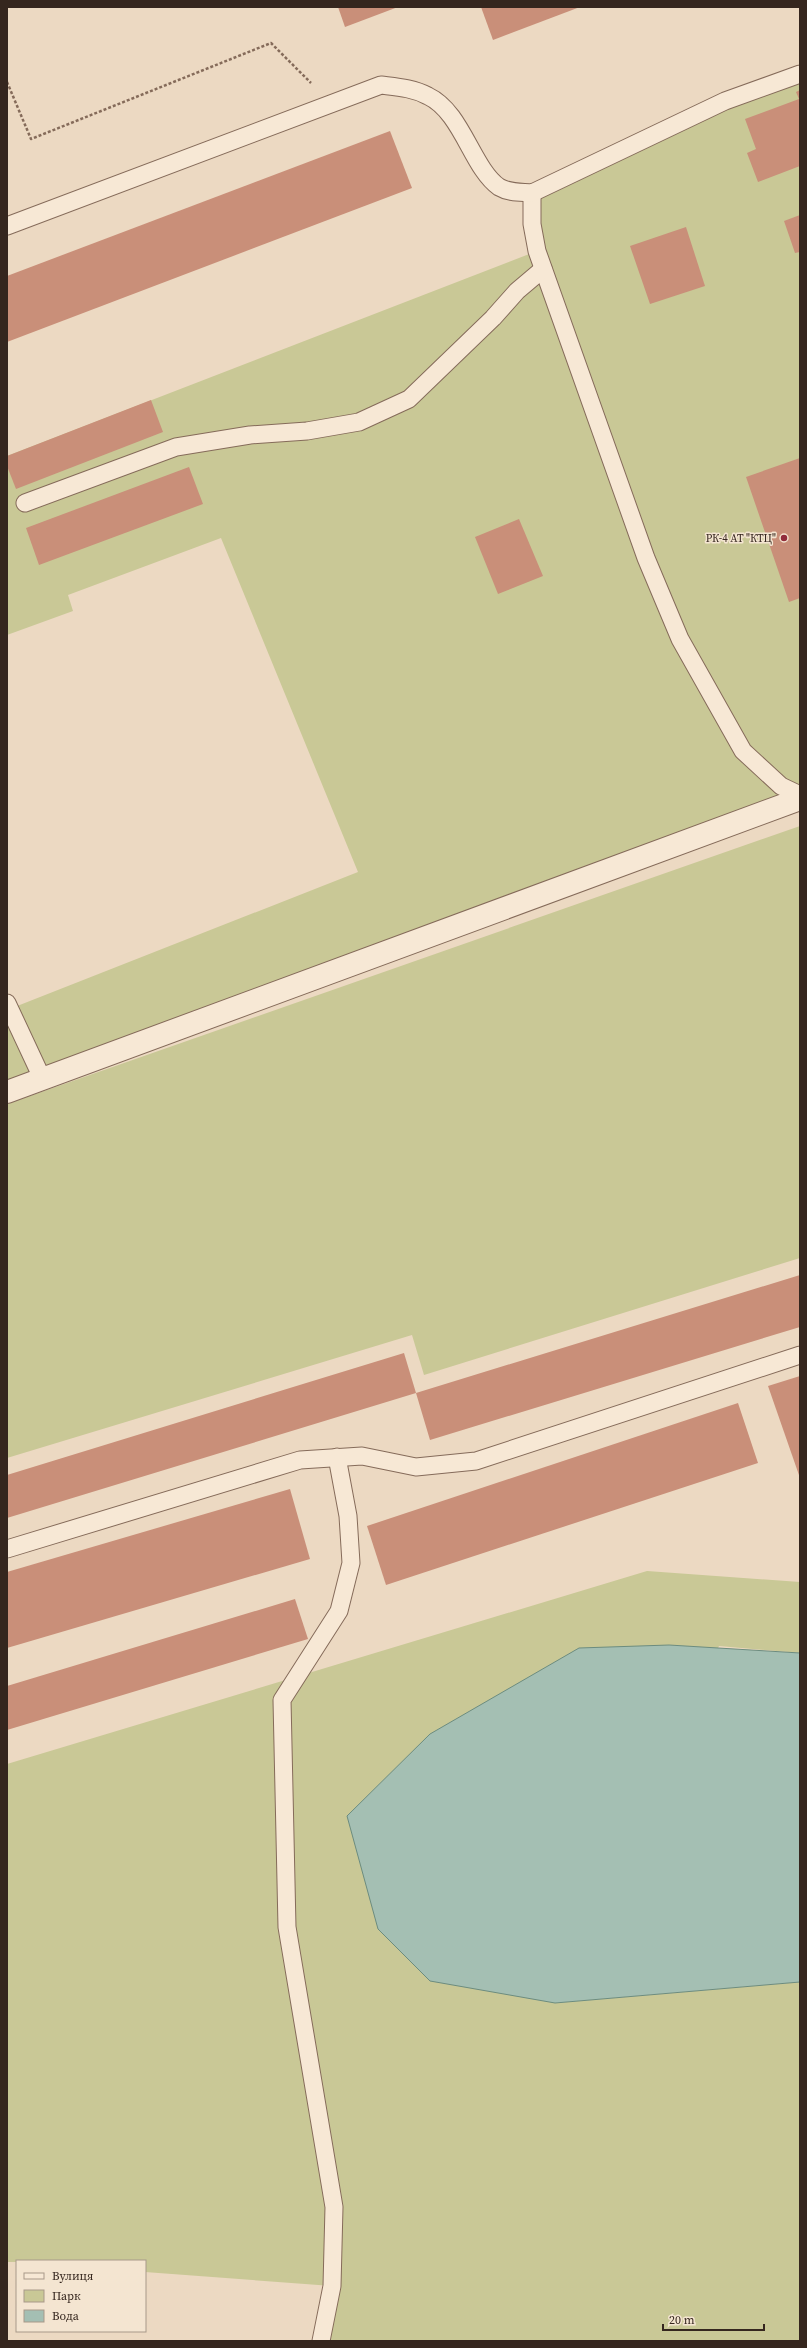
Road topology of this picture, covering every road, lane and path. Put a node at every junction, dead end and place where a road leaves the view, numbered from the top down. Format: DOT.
graph roads {
  1 [pos="800,74"];
  2 [pos="7,82"];
  3 [pos="332,103"];
  4 [pos="532,193"];
  5 [pos="7,226"];
  6 [pos="544,269"];
  7 [pos="25,503"];
  8 [pos="800,795"];
  9 [pos="800,799"];
  10 [pos="7,1003"];
  11 [pos="42,1078"];
  12 [pos="7,1092"];
  13 [pos="800,1355"];
  14 [pos="337,1458"];
  15 [pos="7,1549"];
  16 [pos="321,2341"];
  1 -- 4 [label="lane"];
  2 -- 3 [label="path"];
  3 -- 4 [label="lane"];
  3 -- 5 [label="lane"];
  4 -- 6 [label="lane"];
  6 -- 7 [label="lane"];
  6 -- 8 [label="lane"];
  9 -- 11 [label="street"];
  10 -- 11 [label="lane"];
  11 -- 12 [label="street"];
  13 -- 14 [label="lane"];
  14 -- 15 [label="lane"];
  14 -- 16 [label="lane"];
}
